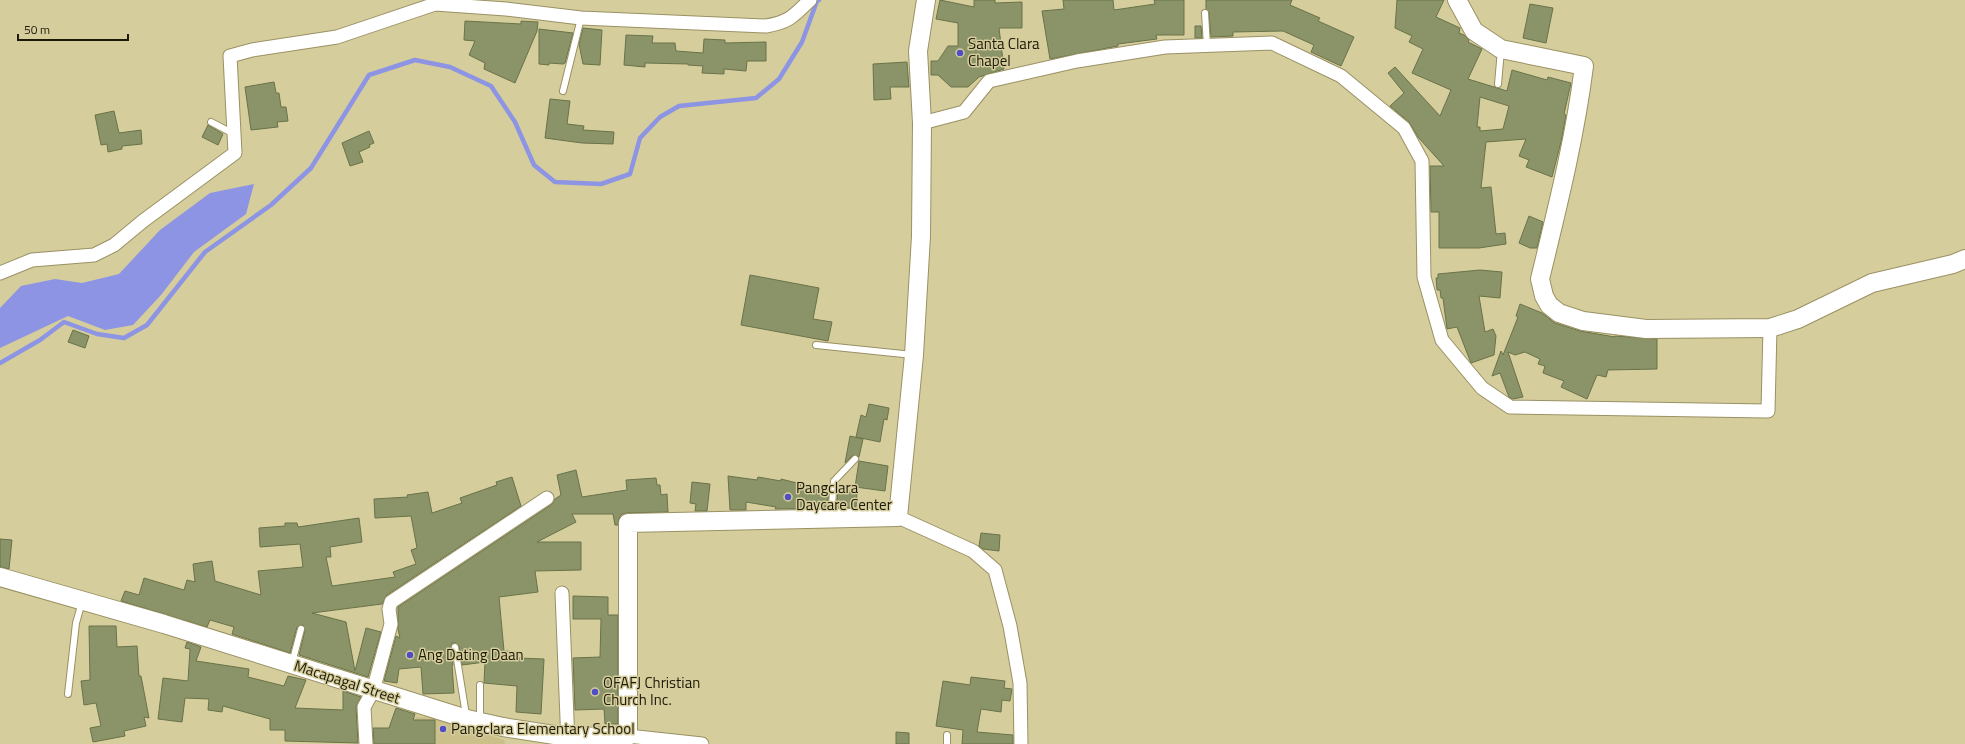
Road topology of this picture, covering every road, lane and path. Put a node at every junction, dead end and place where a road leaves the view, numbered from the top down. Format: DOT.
graph roads {
  1 [pos="810,0"];
  2 [pos="926,0"];
  3 [pos="1457,0"];
  4 [pos="1204,13"];
  5 [pos="581,18"];
  6 [pos="1207,46"];
  7 [pos="1501,49"];
  8 [pos="1498,84"];
  9 [pos="563,91"];
  10 [pos="211,122"];
  11 [pos="922,123"];
  12 [pos="234,134"];
  13 [pos="1965,259"];
  14 [pos="0,273"];
  15 [pos="1770,328"];
  16 [pos="816,345"];
  17 [pos="914,355"];
  18 [pos="854,459"];
  19 [pos="547,498"];
  20 [pos="898,517"];
  21 [pos="830,520"];
  22 [pos="0,577"];
  23 [pos="562,593"];
  24 [pos="83,600"];
  25 [pos="301,629"];
  26 [pos="455,647"];
  27 [pos="292,665"];
  28 [pos="480,685"];
  29 [pos="373,691"];
  30 [pos="68,694"];
  31 [pos="473,720"];
  32 [pos="947,735"];
  33 [pos="628,736"];
  34 [pos="567,741"];
  35 [pos="366,744"];
  36 [pos="702,744"];
  37 [pos="947,744"];
  38 [pos="1021,744"];
  1 -- 5 [label="street"];
  2 -- 11 [label="street"];
  3 -- 7 [label="street"];
  4 -- 6 [label="lane"];
  5 -- 9 [label="lane"];
  5 -- 12 [label="street"];
  6 -- 11 [label="street"];
  6 -- 15 [label="street"];
  7 -- 8 [label="lane"];
  7 -- 15 [label="street"];
  10 -- 12 [label="lane"];
  11 -- 17 [label="street"];
  12 -- 14 [label="street"];
  13 -- 15 [label="street"];
  16 -- 17 [label="lane"];
  17 -- 20 [label="street"];
  18 -- 21 [label="lane"];
  19 -- 29 [label="street"];
  20 -- 21 [label="street"];
  20 -- 38 [label="street"];
  21 -- 33 [label="street"];
  22 -- 24 [label="street, Macapagal Street"];
  23 -- 34 [label="street"];
  24 -- 27 [label="street, Macapagal Street"];
  24 -- 30 [label="lane"];
  25 -- 27 [label="lane"];
  26 -- 31 [label="lane"];
  27 -- 29 [label="street, Macapagal Street"];
  28 -- 31 [label="lane"];
  29 -- 31 [label="street, Macapagal Street"];
  29 -- 35 [label="street"];
  31 -- 34 [label="street, Macapagal Street"];
  32 -- 37 [label="lane"];
  33 -- 34 [label="street, Macapagal Street"];
  33 -- 36 [label="street, Macapagal Street"];
}
